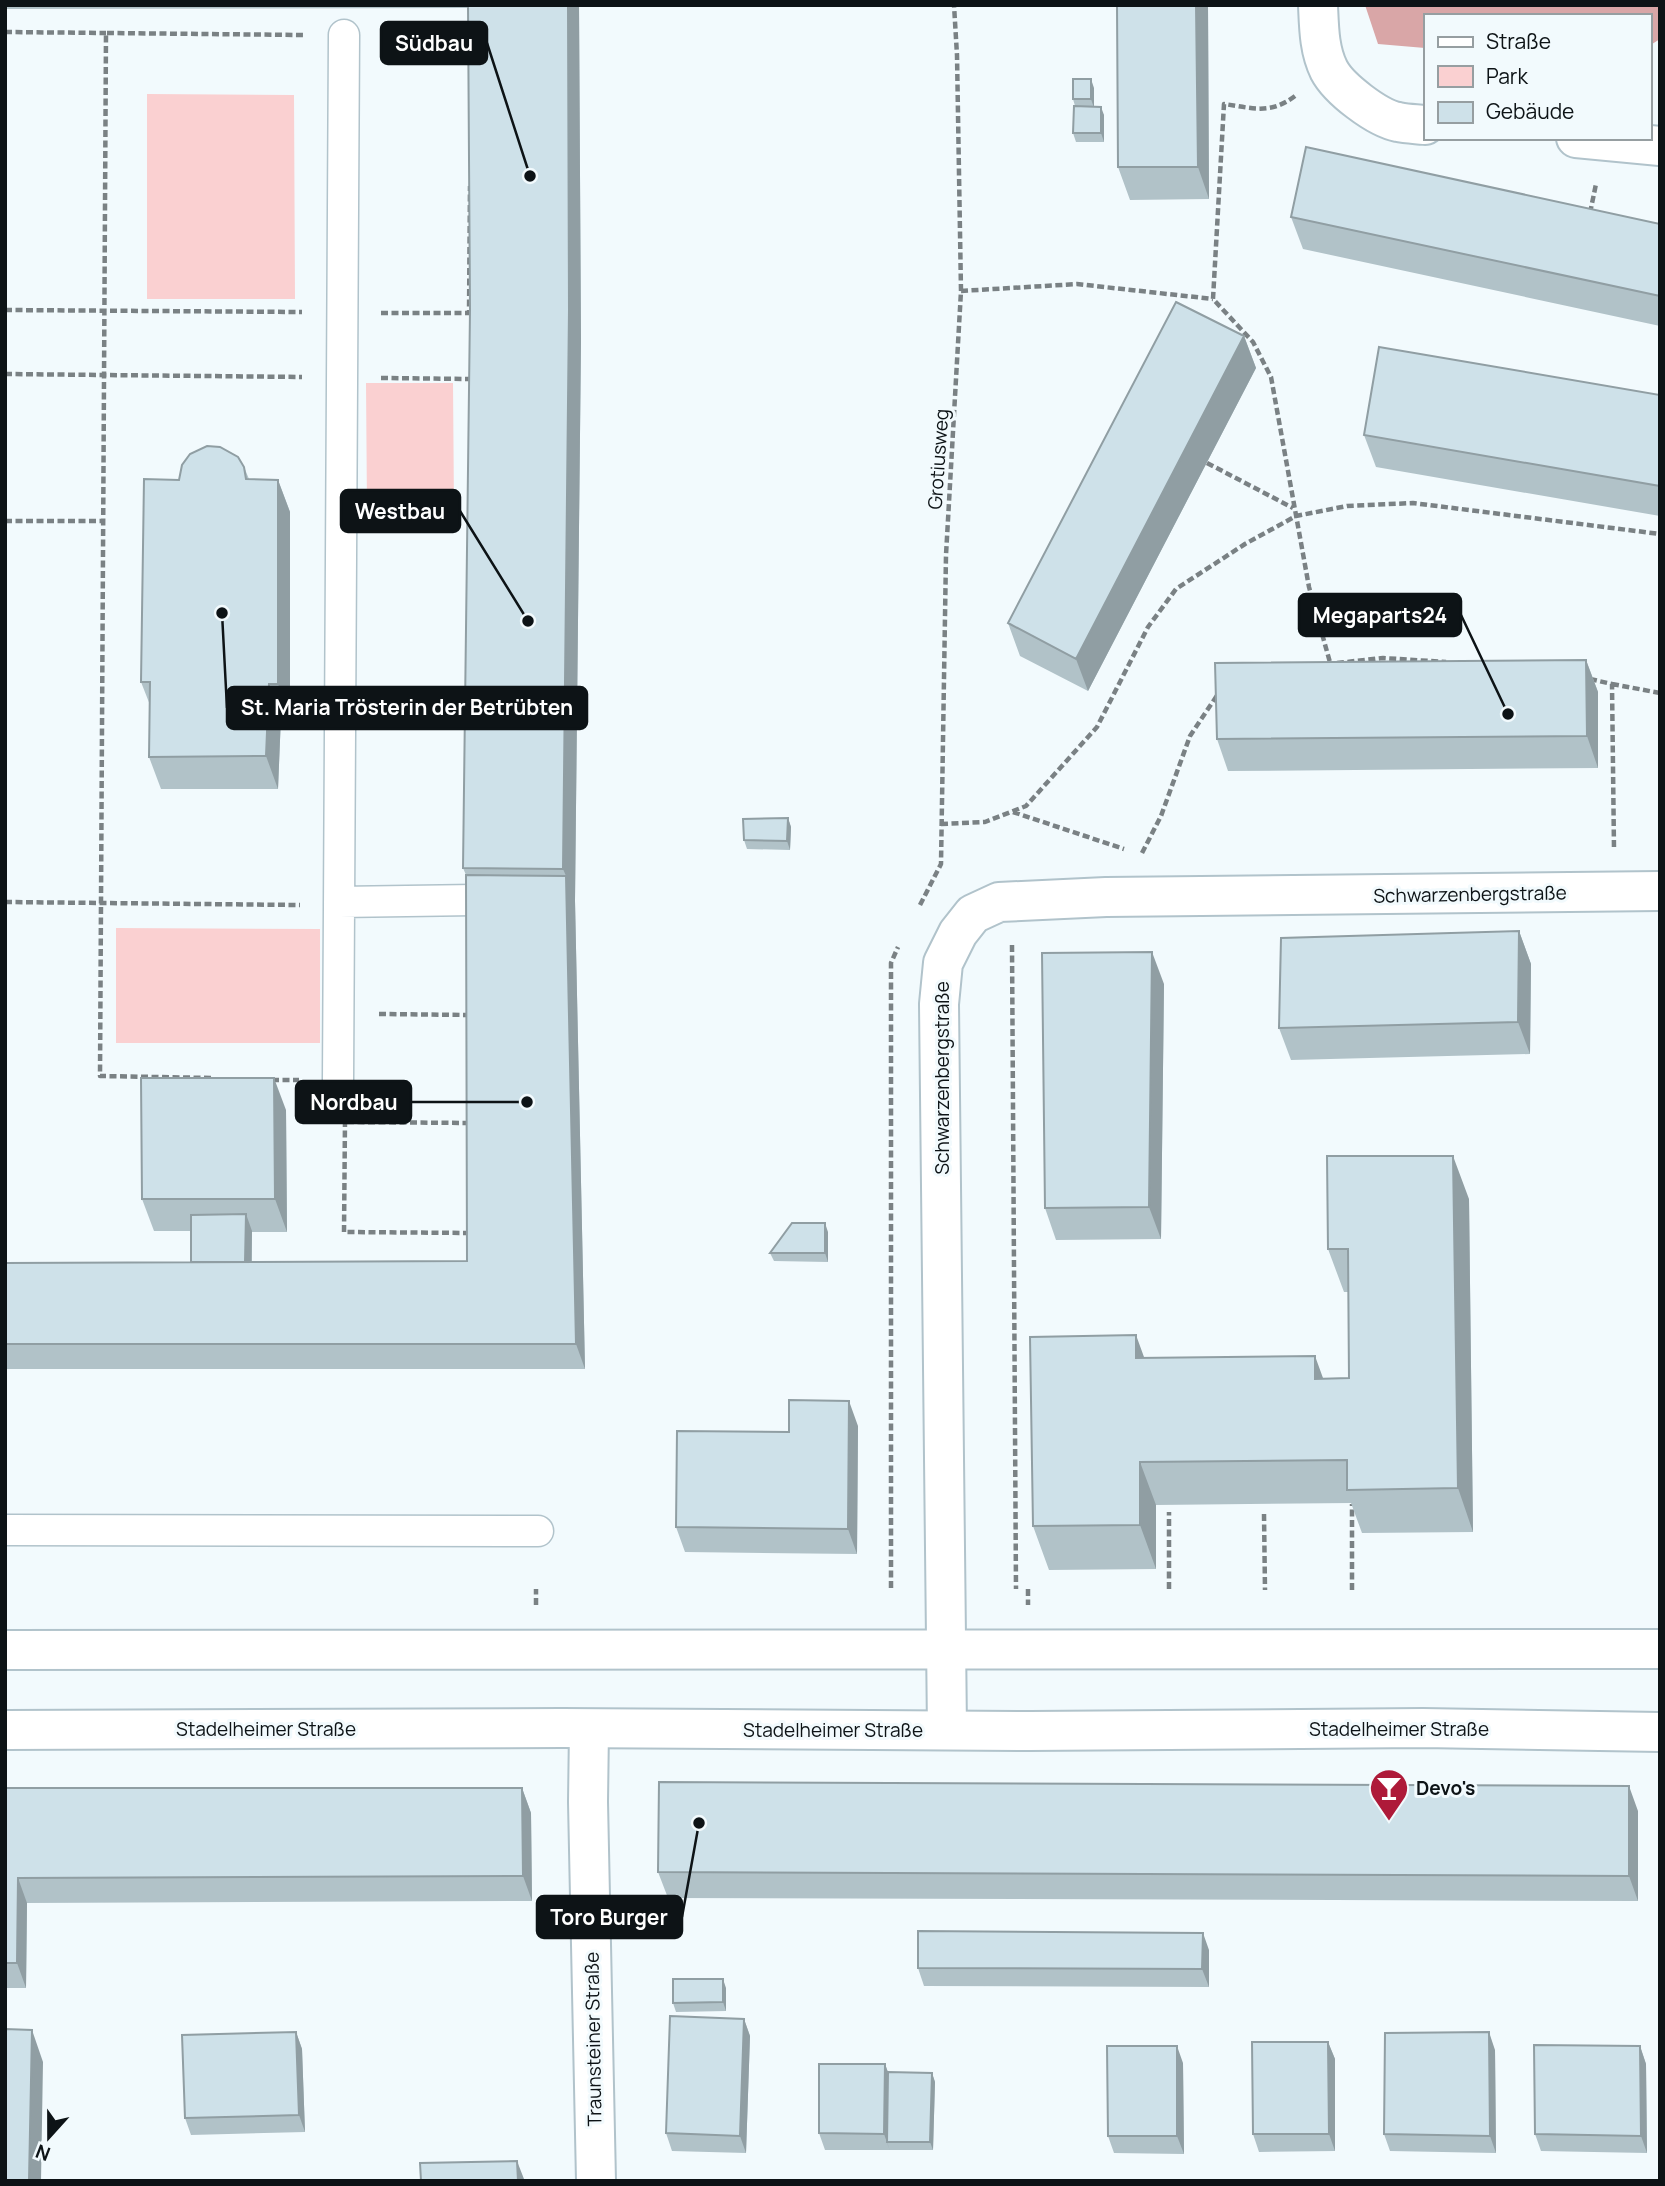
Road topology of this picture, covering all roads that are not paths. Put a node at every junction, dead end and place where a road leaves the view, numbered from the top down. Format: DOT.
graph roads {
  1 [pos="1318,5"];
  2 [pos="344,35"];
  3 [pos="1424,125"];
  4 [pos="1600,140"];
  5 [pos="1660,146"];
  6 [pos="1660,891"];
  7 [pos="475,900"];
  8 [pos="339,902"];
  9 [pos="338,1081"];
  10 [pos="5,1530"];
  11 [pos="538,1531"];
  12 [pos="947,1648"];
  13 [pos="1660,1648"];
  14 [pos="5,1650"];
  15 [pos="589,1729"];
  16 [pos="5,1730"];
  17 [pos="947,1730"];
  18 [pos="1660,1732"];
  19 [pos="596,2181"];
  1 -- 3 [label="main road"];
  2 -- 8 [label="lane"];
  4 -- 5 [label="main road"];
  6 -- 12 [label="main road, Schwarzenbergstraße"];
  7 -- 8 [label="lane"];
  8 -- 9 [label="lane"];
  10 -- 11 [label="lane"];
  12 -- 13 [label="main road"];
  12 -- 14 [label="main road"];
  12 -- 17 [label="main road, Schwarzenbergstraße"];
  15 -- 16 [label="main road, Stadelheimer Straße"];
  15 -- 17 [label="main road, Stadelheimer Straße"];
  15 -- 19 [label="main road, Traunsteiner Straße"];
  17 -- 18 [label="main road, Stadelheimer Straße"];
}
